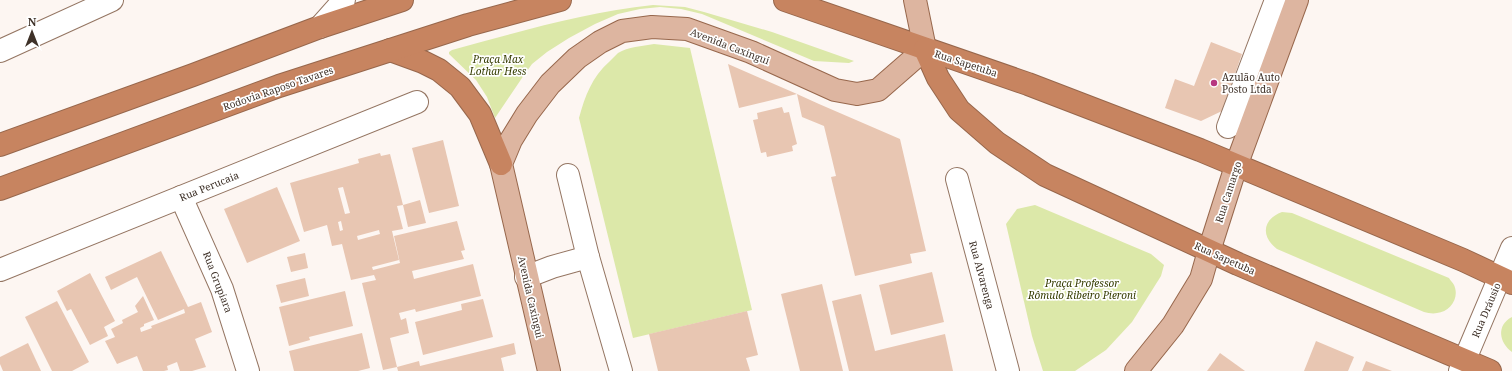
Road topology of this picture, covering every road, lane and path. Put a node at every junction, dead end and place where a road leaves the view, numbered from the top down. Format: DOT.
graph roads {
  1 [pos="112,0"];
  2 [pos="344,0"];
  3 [pos="402,0"];
  4 [pos="560,0"];
  5 [pos="785,0"];
  6 [pos="915,0"];
  7 [pos="1276,0"];
  8 [pos="1297,0"];
  9 [pos="320,27"];
  10 [pos="925,49"];
  11 [pos="390,50"];
  12 [pos="0,51"];
  13 [pos="417,102"];
  14 [pos="1228,127"];
  15 [pos="0,145"];
  16 [pos="501,164"];
  17 [pos="1236,166"];
  18 [pos="568,175"];
  19 [pos="956,179"];
  20 [pos="0,189"];
  21 [pos="181,197"];
  22 [pos="1512,248"];
  23 [pos="1209,251"];
  24 [pos="588,257"];
  25 [pos="0,270"];
  26 [pos="526,277"];
  27 [pos="1506,280"];
  28 [pos="1463,365"];
  29 [pos="248,371"];
  30 [pos="549,371"];
  31 [pos="621,371"];
  32 [pos="1008,371"];
  33 [pos="1136,371"];
  34 [pos="1490,371"];
  1 -- 12 [label="street"];
  2 -- 9 [label="street"];
  3 -- 9 [label="highway"];
  4 -- 11 [label="highway, Rodovia Raposo Tavares"];
  5 -- 10 [label="highway"];
  6 -- 10 [label="main road"];
  7 -- 14 [label="street"];
  8 -- 17 [label="main road, Rua Camargo"];
  9 -- 15 [label="highway"];
  10 -- 16 [label="main road, Avenida Caxingui"];
  10 -- 17 [label="highway, Rua Sapetuba"];
  10 -- 23 [label="highway, Rua Sapetuba"];
  11 -- 16 [label="highway"];
  11 -- 20 [label="highway, Rodovia Raposo Tavares"];
  13 -- 21 [label="street, Rua Perucaia"];
  16 -- 26 [label="main road, Avenida Caxingui"];
  17 -- 23 [label="main road, Rua Camargo"];
  17 -- 27 [label="highway, Rua Sapetuba"];
  18 -- 24 [label="street"];
  19 -- 32 [label="street, Rua Alvarenga"];
  21 -- 25 [label="street, Rua Perucaia"];
  21 -- 29 [label="street, Rua Grupiara"];
  22 -- 27 [label="street, Rua Dráusio"];
  23 -- 28 [label="highway, Rua Sapetuba"];
  23 -- 33 [label="main road, Rua Camargo"];
  24 -- 26 [label="street"];
  24 -- 31 [label="street"];
  26 -- 30 [label="main road, Avenida Caxingui"];
  27 -- 28 [label="street, Rua Dráusio"];
  28 -- 34 [label="highway, Rua Sapetuba"];
}
